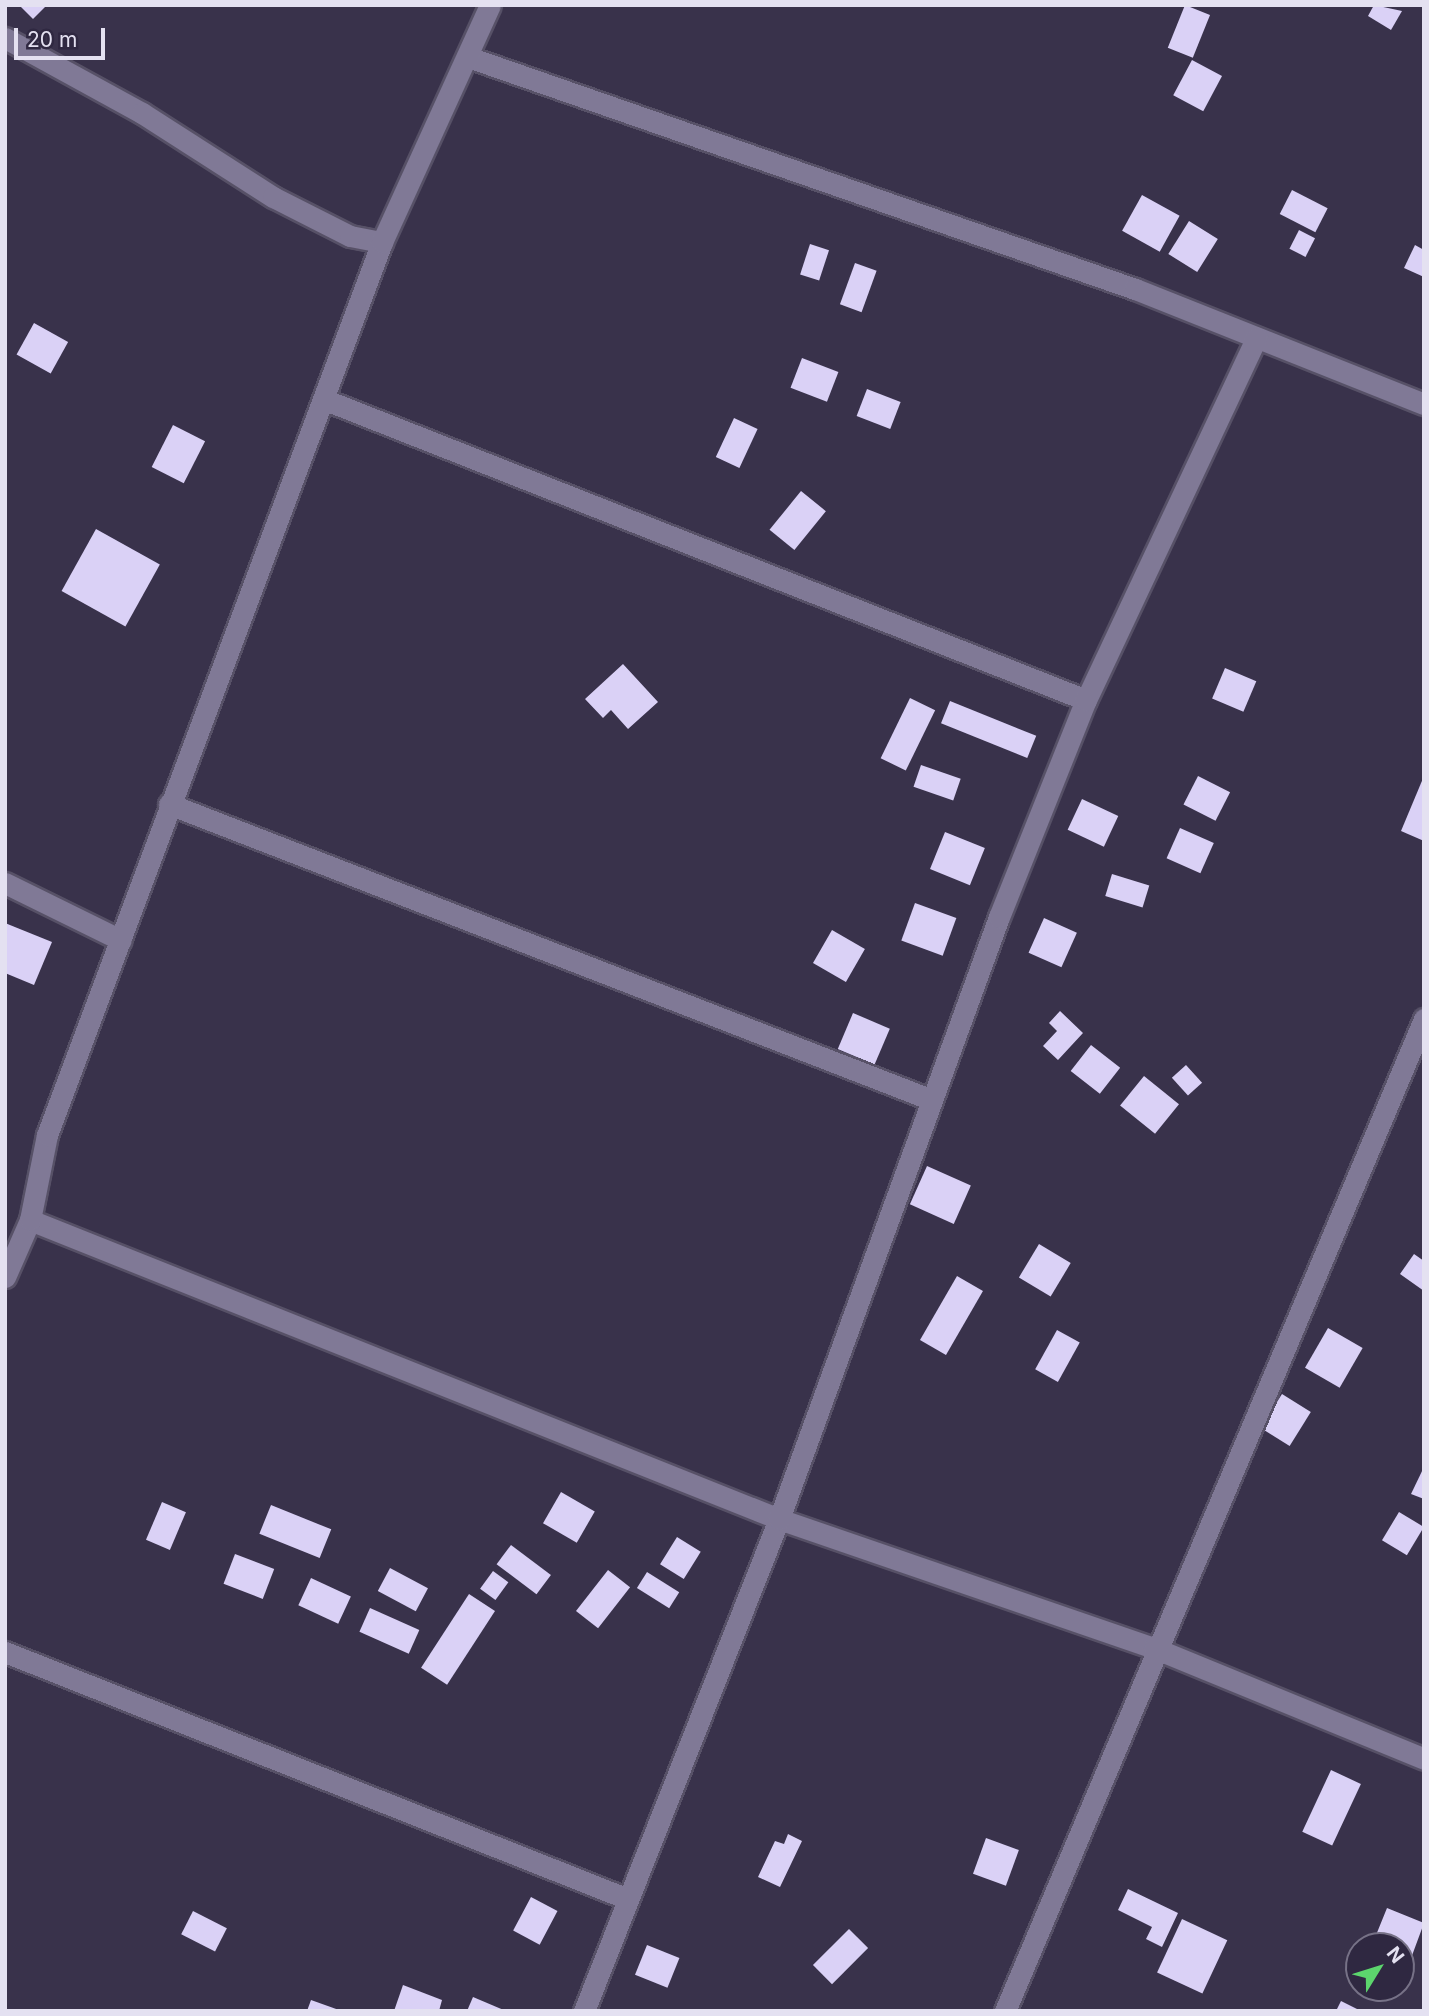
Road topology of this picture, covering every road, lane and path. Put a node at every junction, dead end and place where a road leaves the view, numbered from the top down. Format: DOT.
graph roads {
  1 [pos="491,5"];
  2 [pos="5,38"];
  3 [pos="471,58"];
  4 [pos="382,242"];
  5 [pos="1256,338"];
  6 [pos="323,399"];
  7 [pos="1424,404"];
  8 [pos="1086,700"];
  9 [pos="169,804"];
  10 [pos="5,883"];
  11 [pos="121,940"];
  12 [pos="1424,1019"];
  13 [pos="932,1100"];
  14 [pos="30,1220"];
  15 [pos="5,1277"];
  16 [pos="779,1518"];
  17 [pos="1154,1648"];
  18 [pos="5,1652"];
  19 [pos="1424,1759"];
  20 [pos="628,1899"];
  21 [pos="584,2011"];
  22 [pos="1005,2011"];
  1 -- 3 [label="street"];
  2 -- 4 [label="street"];
  3 -- 4 [label="street"];
  3 -- 5 [label="street"];
  4 -- 6 [label="street"];
  5 -- 7 [label="street"];
  5 -- 8 [label="street"];
  6 -- 8 [label="street"];
  6 -- 9 [label="street"];
  8 -- 13 [label="street"];
  9 -- 11 [label="street"];
  9 -- 13 [label="street"];
  10 -- 11 [label="street"];
  11 -- 14 [label="street"];
  12 -- 17 [label="street"];
  13 -- 16 [label="street"];
  14 -- 15 [label="street"];
  14 -- 16 [label="street"];
  16 -- 17 [label="street"];
  16 -- 20 [label="street"];
  17 -- 19 [label="street"];
  17 -- 22 [label="street"];
  18 -- 20 [label="street"];
  20 -- 21 [label="street"];
}
